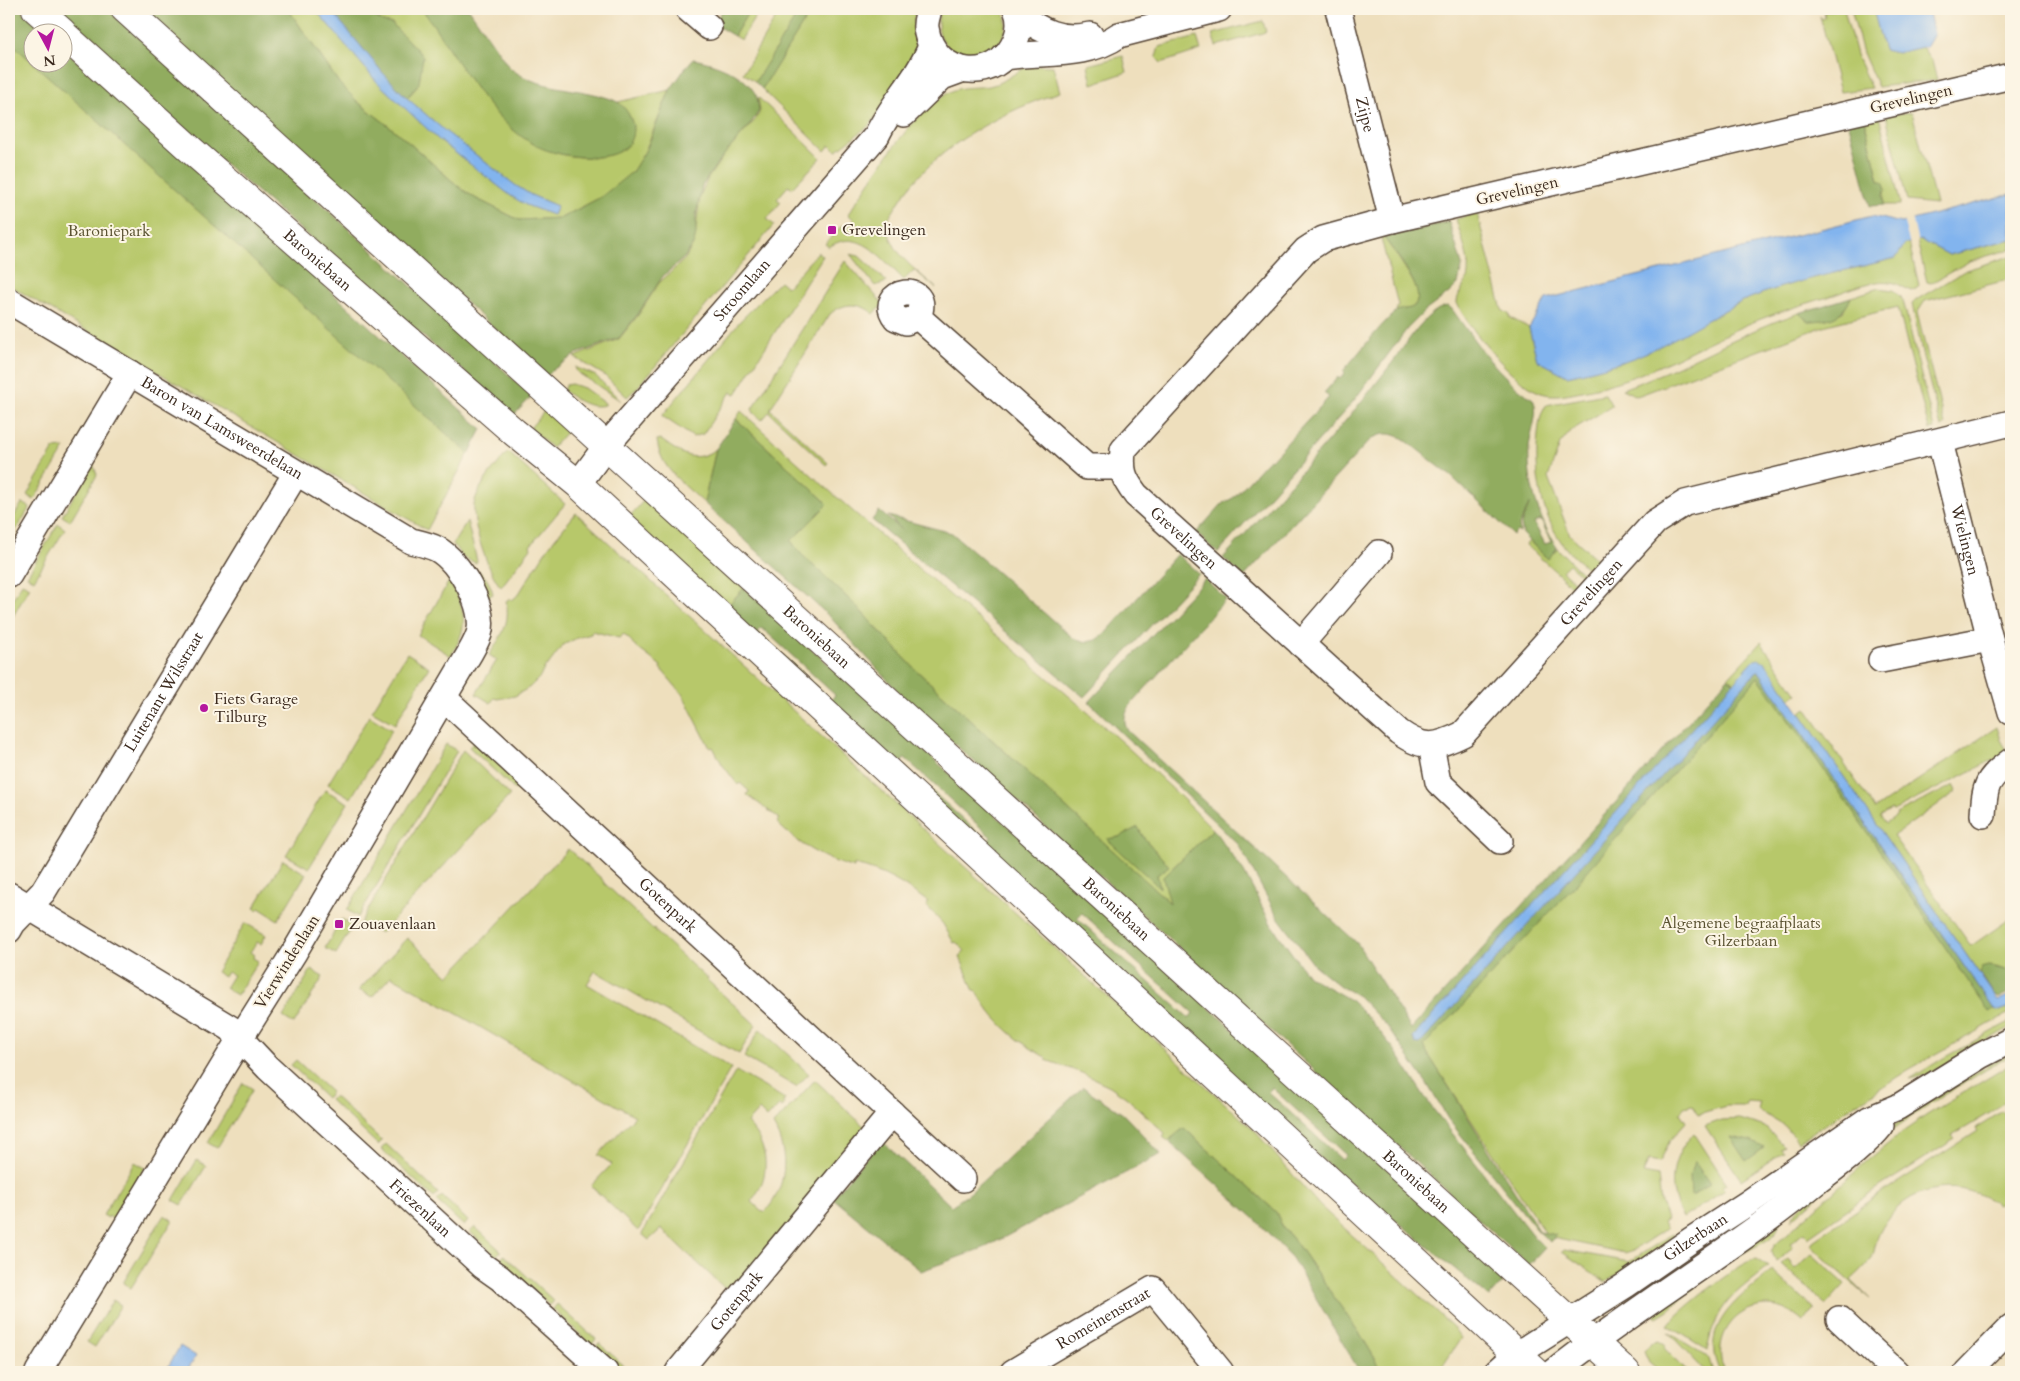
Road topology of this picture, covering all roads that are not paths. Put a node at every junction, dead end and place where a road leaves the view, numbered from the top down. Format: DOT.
graph roads {
  1 [pos="36,9"];
  2 [pos="125,9"];
  3 [pos="688,9"];
  4 [pos="929,9"];
  5 [pos="1219,9"];
  6 [pos="1338,9"];
  7 [pos="1017,11"];
  8 [pos="50,22"];
  9 [pos="709,28"];
  10 [pos="1120,35"];
  11 [pos="72,42"];
  12 [pos="931,46"];
  13 [pos="1004,57"];
  14 [pos="961,70"];
  15 [pos="2011,76"];
  16 [pos="877,135"];
  17 [pos="1392,220"];
  18 [pos="9,301"];
  19 [pos="918,317"];
  20 [pos="130,373"];
  21 [pos="2011,423"];
  22 [pos="1940,442"];
  23 [pos="607,445"];
  24 [pos="1121,467"];
  25 [pos="296,473"];
  26 [pos="578,484"];
  27 [pos="437,549"];
  28 [pos="1378,553"];
  29 [pos="9,575"];
  30 [pos="1990,639"];
  31 [pos="1301,644"];
  32 [pos="1880,660"];
  33 [pos="444,698"];
  34 [pos="2011,712"];
  35 [pos="1430,745"];
  36 [pos="2011,761"];
  37 [pos="1984,815"];
  38 [pos="1500,841"];
  39 [pos="19,901"];
  40 [pos="9,930"];
  41 [pos="240,1037"];
  42 [pos="2011,1040"];
  43 [pos="1898,1107"];
  44 [pos="892,1113"];
  45 [pos="963,1179"];
  46 [pos="1838,1319"];
  47 [pos="1569,1321"];
  48 [pos="2011,1327"];
  49 [pos="1592,1342"];
  50 [pos="1526,1363"];
  51 [pos="38,1372"];
  52 [pos="605,1372"];
  53 [pos="678,1372"];
  54 [pos="1014,1372"];
  55 [pos="1221,1372"];
  56 [pos="1496,1372"];
  57 [pos="1554,1372"];
  58 [pos="1626,1372"];
  59 [pos="1896,1372"];
  60 [pos="1966,1372"];
  1 -- 8 [label="main road, Baroniebaan"];
  2 -- 23 [label="main road, Baroniebaan"];
  3 -- 9 [label="street"];
  4 -- 12 [label="street"];
  5 -- 10 [label="street"];
  6 -- 17 [label="street, Zijpe"];
  7 -- 10 [label="street"];
  7 -- 13 [label="street"];
  10 -- 13 [label="street"];
  11 -- 26 [label="main road, Baroniebaan"];
  12 -- 14 [label="street"];
  12 -- 16 [label="street, Stroomlaan"];
  13 -- 14 [label="street, Stroomlaan"];
  14 -- 16 [label="street, Stroomlaan"];
  15 -- 17 [label="street, Grevelingen"];
  16 -- 23 [label="street, Stroomlaan"];
  17 -- 24 [label="street, Grevelingen"];
  18 -- 20 [label="street, Baron van Lamsweerdelaan"];
  19 -- 24 [label="street"];
  20 -- 25 [label="street, Baron van Lamsweerdelaan"];
  20 -- 29 [label="street"];
  21 -- 22 [label="street, Grevelingen"];
  22 -- 30 [label="street, Wielingen"];
  22 -- 35 [label="street, Grevelingen"];
  23 -- 26 [label="street"];
  23 -- 47 [label="main road, Baroniebaan"];
  24 -- 31 [label="street, Grevelingen"];
  25 -- 27 [label="street, Baron van Lamsweerdelaan"];
  25 -- 39 [label="street, Luitenant Wilsstraat"];
  26 -- 50 [label="main road, Baroniebaan"];
  27 -- 33 [label="street, Vierwindenlaan"];
  28 -- 31 [label="street"];
  30 -- 32 [label="street"];
  30 -- 34 [label="street, Wielingen"];
  31 -- 35 [label="street, Grevelingen"];
  33 -- 41 [label="street, Vierwindenlaan"];
  33 -- 44 [label="street, Gotenpark"];
  35 -- 38 [label="street"];
  36 -- 37 [label="street"];
  39 -- 40 [label="street, Luitenant Wilsstraat"];
  39 -- 41 [label="street"];
  41 -- 51 [label="street, Vierwindenlaan"];
  41 -- 52 [label="street, Friezenlaan"];
  42 -- 43 [label="street, Gilzerbaan"];
  43 -- 47 [label="street, Gilzerbaan"];
  43 -- 49 [label="street, Gilzerbaan"];
  44 -- 45 [label="street, Gotenpark"];
  44 -- 53 [label="street, Gotenpark"];
  46 -- 59 [label="street"];
  47 -- 49 [label="main road, Baroniebaan"];
  47 -- 50 [label="street, Gilzerbaan"];
  48 -- 60 [label="street"];
  49 -- 57 [label="street, Gilzerbaan"];
  49 -- 58 [label="main road, Baroniebaan"];
  50 -- 56 [label="street, Gilzerbaan"];
  54 -- 55 [label="street, Romeinenstraat"];
}
